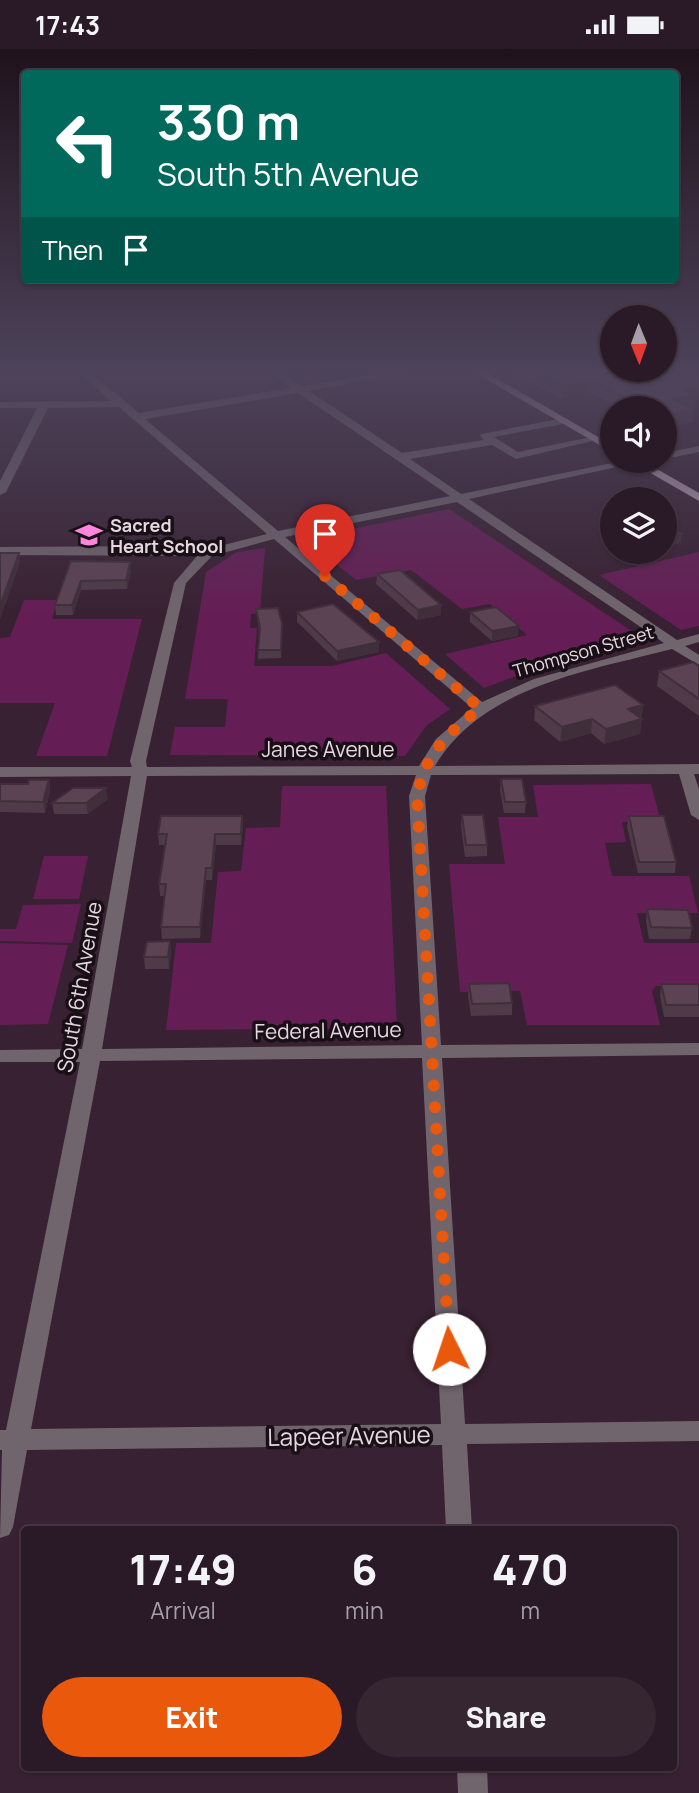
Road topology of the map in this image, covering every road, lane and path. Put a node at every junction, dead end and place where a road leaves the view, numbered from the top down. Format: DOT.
graph roads {
  1 [pos="20,451"];
  2 [pos="177,451"];
  3 [pos="392,451"];
  4 [pos="438,451"];
  5 [pos="509,451"];
  6 [pos="537,451"];
  7 [pos="552,451"];
  8 [pos="516,456"];
  9 [pos="400,457"];
  10 [pos="527,463"];
  11 [pos="538,469"];
  12 [pos="600,469"];
  13 [pos="587,472"];
  14 [pos="658,473"];
  15 [pos="555,478"];
  16 [pos="0,492"];
  17 [pos="459,498"];
  18 [pos="699,498"];
  19 [pos="276,535"];
  20 [pos="0,551"];
  21 [pos="208,553"];
  22 [pos="699,638"];
  23 [pos="674,645"];
  24 [pos="699,661"];
  25 [pos="480,708"];
  26 [pos="425,769"];
  27 [pos="692,769"];
  28 [pos="140,771"];
  29 [pos="0,772"];
  30 [pos="699,815"];
  31 [pos="699,1049"];
  32 [pos="430,1051"];
  33 [pos="91,1055"];
  34 [pos="0,1056"];
  35 [pos="699,1431"];
  36 [pos="454,1433"];
  37 [pos="9,1440"];
  38 [pos="459,1526"];
  39 [pos="0,1527"];
  40 [pos="472,1771"];
  41 [pos="473,1793"];
  1 -- 16 [label="street"];
  2 -- 19 [label="street"];
  3 -- 9 [label="street"];
  4 -- 9 [label="street"];
  5 -- 8 [label="street"];
  6 -- 8 [label="street"];
  7 -- 13 [label="street"];
  8 -- 10 [label="street"];
  9 -- 17 [label="street"];
  11 -- 15 [label="street"];
  12 -- 13 [label="street"];
  13 -- 15 [label="street"];
  14 -- 18 [label="main road"];
  15 -- 17 [label="street"];
  17 -- 19 [label="street"];
  17 -- 23 [label="street"];
  19 -- 21 [label="street"];
  19 -- 25 [label="street"];
  20 -- 21 [label="street"];
  21 -- 28 [label="street, South 6th Avenue"];
  22 -- 23 [label="street, Thompson Street"];
  23 -- 24 [label="street"];
  23 -- 25 [label="street, Thompson Street"];
  25 -- 26 [label="street, Thompson Street"];
  26 -- 27 [label="street, Janes Avenue"];
  26 -- 28 [label="street, Janes Avenue"];
  26 -- 32 [label="street"];
  27 -- 30 [label="street"];
  28 -- 29 [label="street, Janes Avenue"];
  28 -- 33 [label="street, South 6th Avenue"];
  31 -- 32 [label="street, Federal Avenue"];
  32 -- 33 [label="street, Federal Avenue"];
  32 -- 36 [label="street"];
  33 -- 34 [label="street, Federal Avenue"];
  33 -- 37 [label="street, South 6th Avenue"];
  35 -- 36 [label="street, Lapeer Avenue"];
  36 -- 37 [label="street, Lapeer Avenue"];
  36 -- 38 [label="street"];
  37 -- 39 [label="street, South 6th Avenue"];
  40 -- 41 [label="street"];
}
